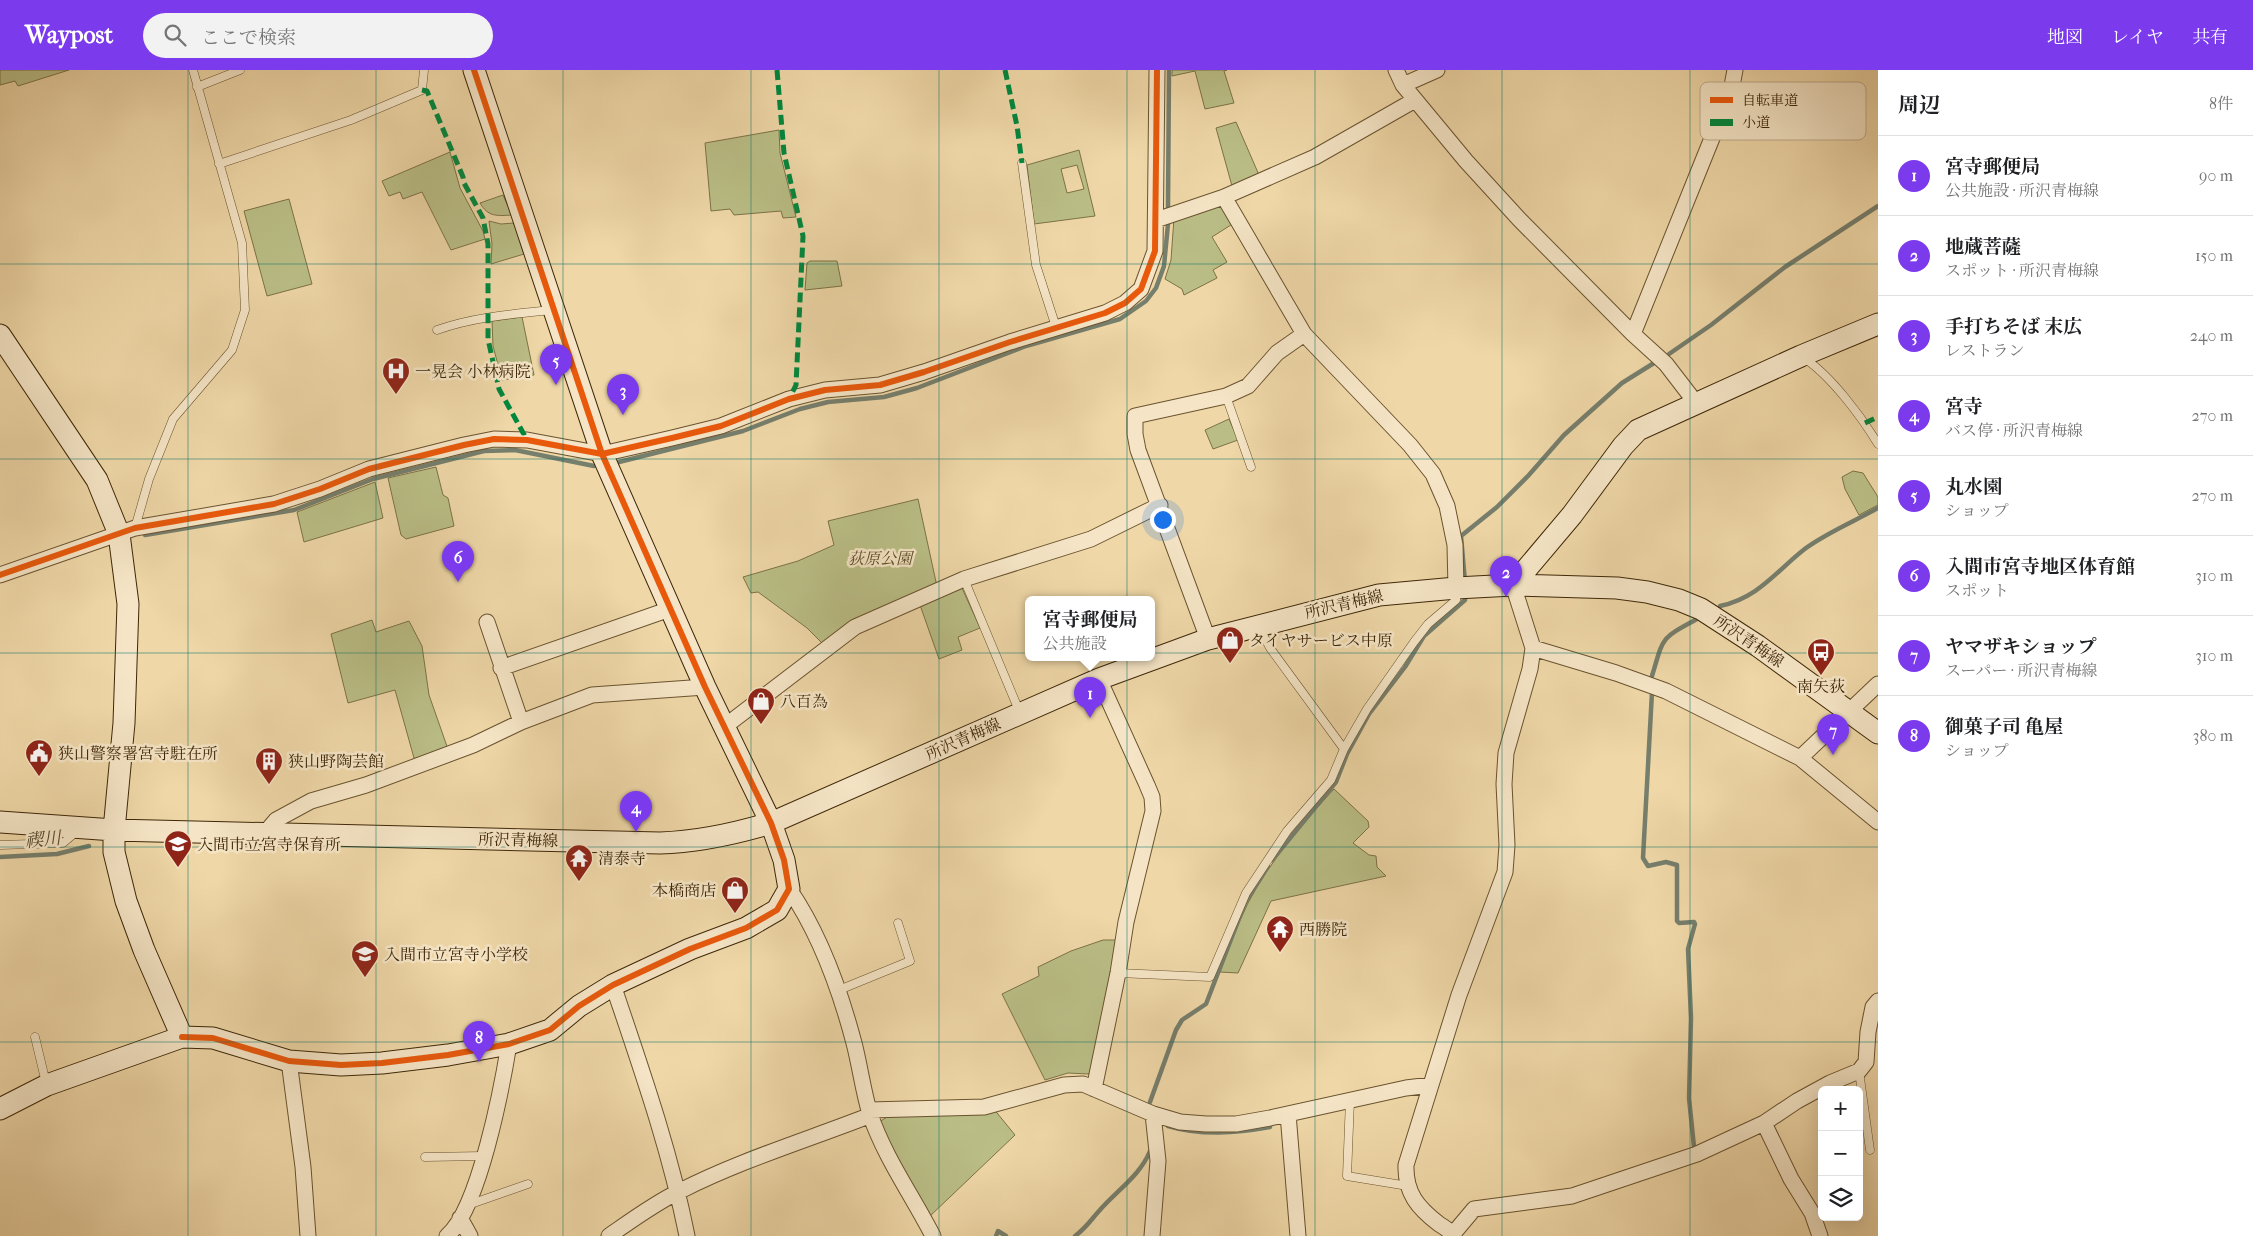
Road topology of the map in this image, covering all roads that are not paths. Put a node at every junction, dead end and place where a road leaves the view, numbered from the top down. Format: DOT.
graph roads {
  1 [pos="193,70"];
  2 [pos="240,70"];
  3 [pos="424,70"];
  4 [pos="474,70"];
  5 [pos="1157,70"];
  6 [pos="1396,70"];
  7 [pos="1437,70"];
  8 [pos="1403,85"];
  9 [pos="198,87"];
  10 [pos="1415,100"];
  11 [pos="1711,140"];
  12 [pos="1022,163"];
  13 [pos="219,164"];
  14 [pos="1224,197"];
  15 [pos="1156,220"];
  16 [pos="554,310"];
  17 [pos="1878,324"];
  18 [pos="1056,327"];
  19 [pos="437,330"];
  20 [pos="1304,334"];
  21 [pos="1633,334"];
  22 [pos="0,335"];
  23 [pos="1801,356"];
  24 [pos="1226,396"];
  25 [pos="1696,403"];
  26 [pos="1878,444"];
  27 [pos="602,454"];
  28 [pos="1251,467"];
  29 [pos="1160,505"];
  30 [pos="127,531"];
  31 [pos="0,575"];
  32 [pos="964,579"];
  33 [pos="1513,585"];
  34 [pos="1463,587"];
  35 [pos="670,609"];
  36 [pos="487,622"];
  37 [pos="1258,625"];
  38 [pos="1208,639"];
  39 [pos="1533,648"];
  40 [pos="1155,658"];
  41 [pos="1148,661"];
  42 [pos="501,668"];
  43 [pos="1099,679"];
  44 [pos="1878,684"];
  45 [pos="705,687"];
  46 [pos="1848,711"];
  47 [pos="1020,714"];
  48 [pos="521,722"];
  49 [pos="724,727"];
  50 [pos="1878,733"];
  51 [pos="1344,749"];
  52 [pos="1800,758"];
  53 [pos="0,822"];
  54 [pos="1878,822"];
  55 [pos="771,823"];
  56 [pos="82,828"];
  57 [pos="114,830"];
  58 [pos="265,833"];
  59 [pos="0,845"];
  60 [pos="789,889"];
  61 [pos="898,923"];
  62 [pos="1118,972"];
  63 [pos="613,985"];
  64 [pos="839,990"];
  65 [pos="1878,1001"];
  66 [pos="1874,1022"];
  67 [pos="35,1037"];
  68 [pos="182,1037"];
  69 [pos="509,1044"];
  70 [pos="289,1061"];
  71 [pos="1859,1071"];
  72 [pos="47,1086"];
  73 [pos="1431,1086"];
  74 [pos="1094,1088"];
  75 [pos="1350,1100"];
  76 [pos="0,1109"];
  77 [pos="870,1112"];
  78 [pos="1153,1114"];
  79 [pos="1288,1114"];
  80 [pos="1764,1123"];
  81 [pos="1870,1150"];
  82 [pos="484,1156"];
  83 [pos="425,1158"];
  84 [pos="528,1184"];
  85 [pos="1408,1186"];
  86 [pos="678,1192"];
  87 [pos="463,1212"];
  88 [pos="1454,1235"];
  89 [pos="308,1236"];
  90 [pos="447,1236"];
  91 [pos="470,1236"];
  92 [pos="609,1236"];
  93 [pos="686,1236"];
  94 [pos="933,1236"];
  95 [pos="1152,1236"];
  96 [pos="1298,1236"];
  97 [pos="1820,1236"];
  1 -- 9 [label="lane"];
  2 -- 9 [label="lane"];
  3 -- 13 [label="lane"];
  4 -- 16 [label="street"];
  5 -- 15 [label="street"];
  6 -- 8 [label="street"];
  7 -- 8 [label="street"];
  8 -- 10 [label="street"];
  9 -- 13 [label="lane"];
  10 -- 14 [label="street"];
  10 -- 21 [label="street"];
  11 -- 21 [label="street"];
  12 -- 18 [label="lane"];
  13 -- 30 [label="lane"];
  14 -- 15 [label="street"];
  14 -- 20 [label="street"];
  15 -- 18 [label="street"];
  16 -- 19 [label="lane"];
  16 -- 27 [label="street"];
  17 -- 23 [label="street"];
  18 -- 27 [label="street"];
  20 -- 24 [label="street"];
  20 -- 34 [label="street"];
  21 -- 25 [label="street"];
  22 -- 30 [label="street"];
  23 -- 25 [label="street"];
  23 -- 26 [label="lane"];
  24 -- 28 [label="lane"];
  24 -- 29 [label="street"];
  25 -- 33 [label="street"];
  27 -- 30 [label="street"];
  27 -- 35 [label="street"];
  29 -- 32 [label="street"];
  29 -- 38 [label="street"];
  30 -- 31 [label="street"];
  30 -- 57 [label="street"];
  32 -- 47 [label="lane"];
  32 -- 49 [label="street"];
  33 -- 34 [label="street, 所沢青梅線"];
  33 -- 39 [label="street"];
  33 -- 46 [label="street, 所沢青梅線"];
  34 -- 37 [label="street, 所沢青梅線"];
  34 -- 51 [label="lane"];
  35 -- 42 [label="street"];
  35 -- 45 [label="street"];
  36 -- 42 [label="street"];
  37 -- 38 [label="street, 所沢青梅線"];
  37 -- 51 [label="lane"];
  38 -- 40 [label="street, 所沢青梅線"];
  39 -- 52 [label="street"];
  39 -- 73 [label="street"];
  41 -- 43 [label="street, 所沢青梅線"];
  42 -- 48 [label="street"];
  43 -- 47 [label="street, 所沢青梅線"];
  43 -- 62 [label="street"];
  44 -- 46 [label="street"];
  45 -- 48 [label="street"];
  45 -- 49 [label="street"];
  46 -- 50 [label="street, 所沢青梅線"];
  46 -- 52 [label="street"];
  47 -- 55 [label="street, 所沢青梅線"];
  48 -- 58 [label="street"];
  49 -- 55 [label="street"];
  51 -- 62 [label="lane"];
  52 -- 54 [label="street"];
  53 -- 56 [label="street, 所沢青梅線"];
  55 -- 58 [label="street, 所沢青梅線"];
  55 -- 60 [label="street"];
  56 -- 57 [label="street, 所沢青梅線"];
  56 -- 59 [label="lane"];
  57 -- 58 [label="street, 所沢青梅線"];
  57 -- 68 [label="street"];
  60 -- 63 [label="street"];
  60 -- 64 [label="street"];
  61 -- 64 [label="lane"];
  62 -- 74 [label="street"];
  63 -- 69 [label="street"];
  63 -- 86 [label="street"];
  64 -- 77 [label="street"];
  65 -- 66 [label="street"];
  66 -- 71 [label="street"];
  67 -- 72 [label="lane"];
  68 -- 70 [label="street"];
  68 -- 72 [label="street"];
  69 -- 70 [label="street"];
  69 -- 82 [label="street"];
  70 -- 89 [label="street"];
  71 -- 80 [label="street"];
  71 -- 81 [label="lane"];
  72 -- 76 [label="street"];
  73 -- 75 [label="street"];
  73 -- 85 [label="street"];
  74 -- 77 [label="street"];
  74 -- 78 [label="street"];
  75 -- 79 [label="street"];
  75 -- 85 [label="lane"];
  77 -- 86 [label="street"];
  77 -- 94 [label="street"];
  78 -- 79 [label="street"];
  78 -- 95 [label="street"];
  79 -- 96 [label="street"];
  80 -- 88 [label="street"];
  80 -- 97 [label="street"];
  82 -- 83 [label="lane"];
  82 -- 87 [label="street"];
  84 -- 87 [label="lane"];
  85 -- 88 [label="street"];
  86 -- 92 [label="street"];
  86 -- 93 [label="street"];
  87 -- 90 [label="street"];
  87 -- 91 [label="street"];
}
